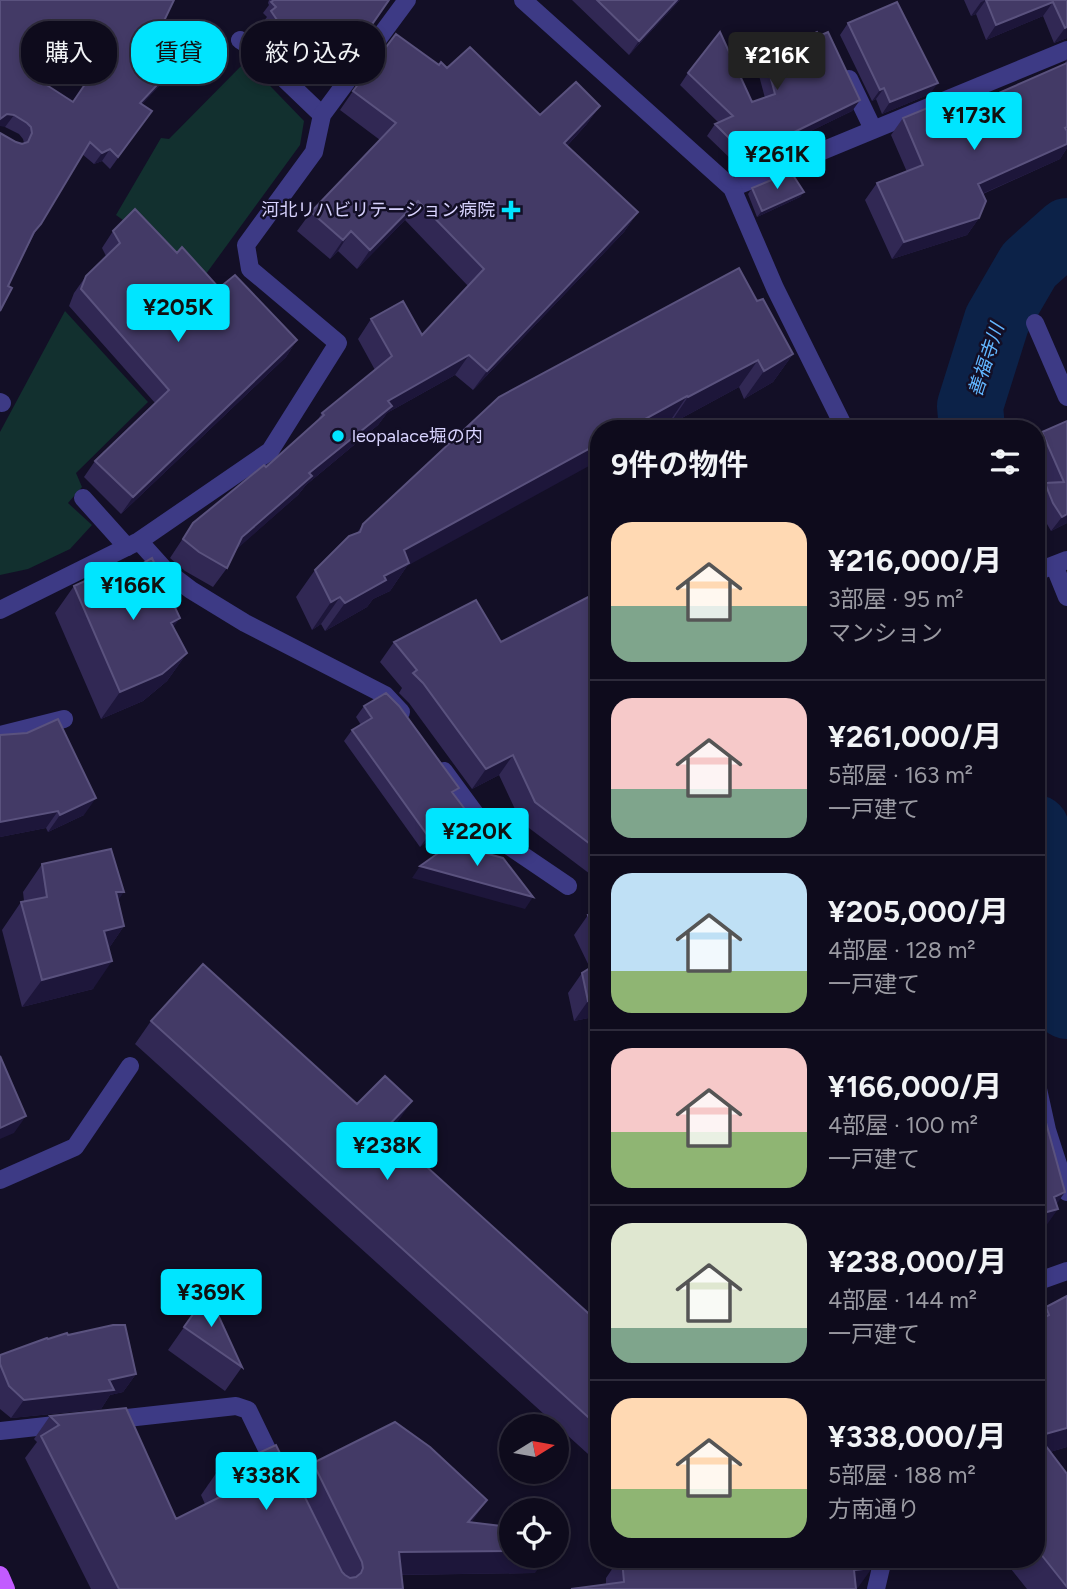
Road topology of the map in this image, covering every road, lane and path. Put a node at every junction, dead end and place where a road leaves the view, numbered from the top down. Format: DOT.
graph roads {
  1 [pos="407,0"];
  2 [pos="523,0"];
  3 [pos="240,40"];
  4 [pos="1067,50"];
  5 [pos="841,62"];
  6 [pos="322,114"];
  7 [pos="873,130"];
  8 [pos="732,188"];
  9 [pos="1035,323"];
  10 [pos="1067,397"];
  11 [pos="841,420"];
  12 [pos="83,498"];
  13 [pos="133,544"];
  14 [pos="1061,563"];
  15 [pos="1067,597"];
  16 [pos="0,610"];
  17 [pos="64,719"];
  18 [pos="412,727"];
  19 [pos="0,735"];
  20 [pos="433,756"];
  21 [pos="568,886"];
  22 [pos="130,1066"];
  23 [pos="1045,1121"];
  24 [pos="0,1180"];
  25 [pos="1067,1192"];
  26 [pos="1067,1271"];
  27 [pos="1045,1279"];
  28 [pos="0,1431"];
  29 [pos="283,1482"];
  30 [pos="881,1568"];
  31 [pos="0,1575"];
  32 [pos="6,1589"];
  33 [pos="876,1589"];
  1 -- 6 [label="street"];
  2 -- 8 [label="street"];
  3 -- 6 [label="street"];
  4 -- 7 [label="street"];
  5 -- 7 [label="street"];
  6 -- 13 [label="street"];
  7 -- 8 [label="street"];
  8 -- 11 [label="street"];
  9 -- 10 [label="street"];
  12 -- 13 [label="street"];
  13 -- 16 [label="street"];
  13 -- 18 [label="street"];
  14 -- 15 [label="street"];
  17 -- 19 [label="street"];
  20 -- 21 [label="street"];
  22 -- 24 [label="street"];
  23 -- 25 [label="street"];
  26 -- 27 [label="street"];
  28 -- 29 [label="street"];
  30 -- 33 [label="street"];
  31 -- 32 [label="main road"];
}
